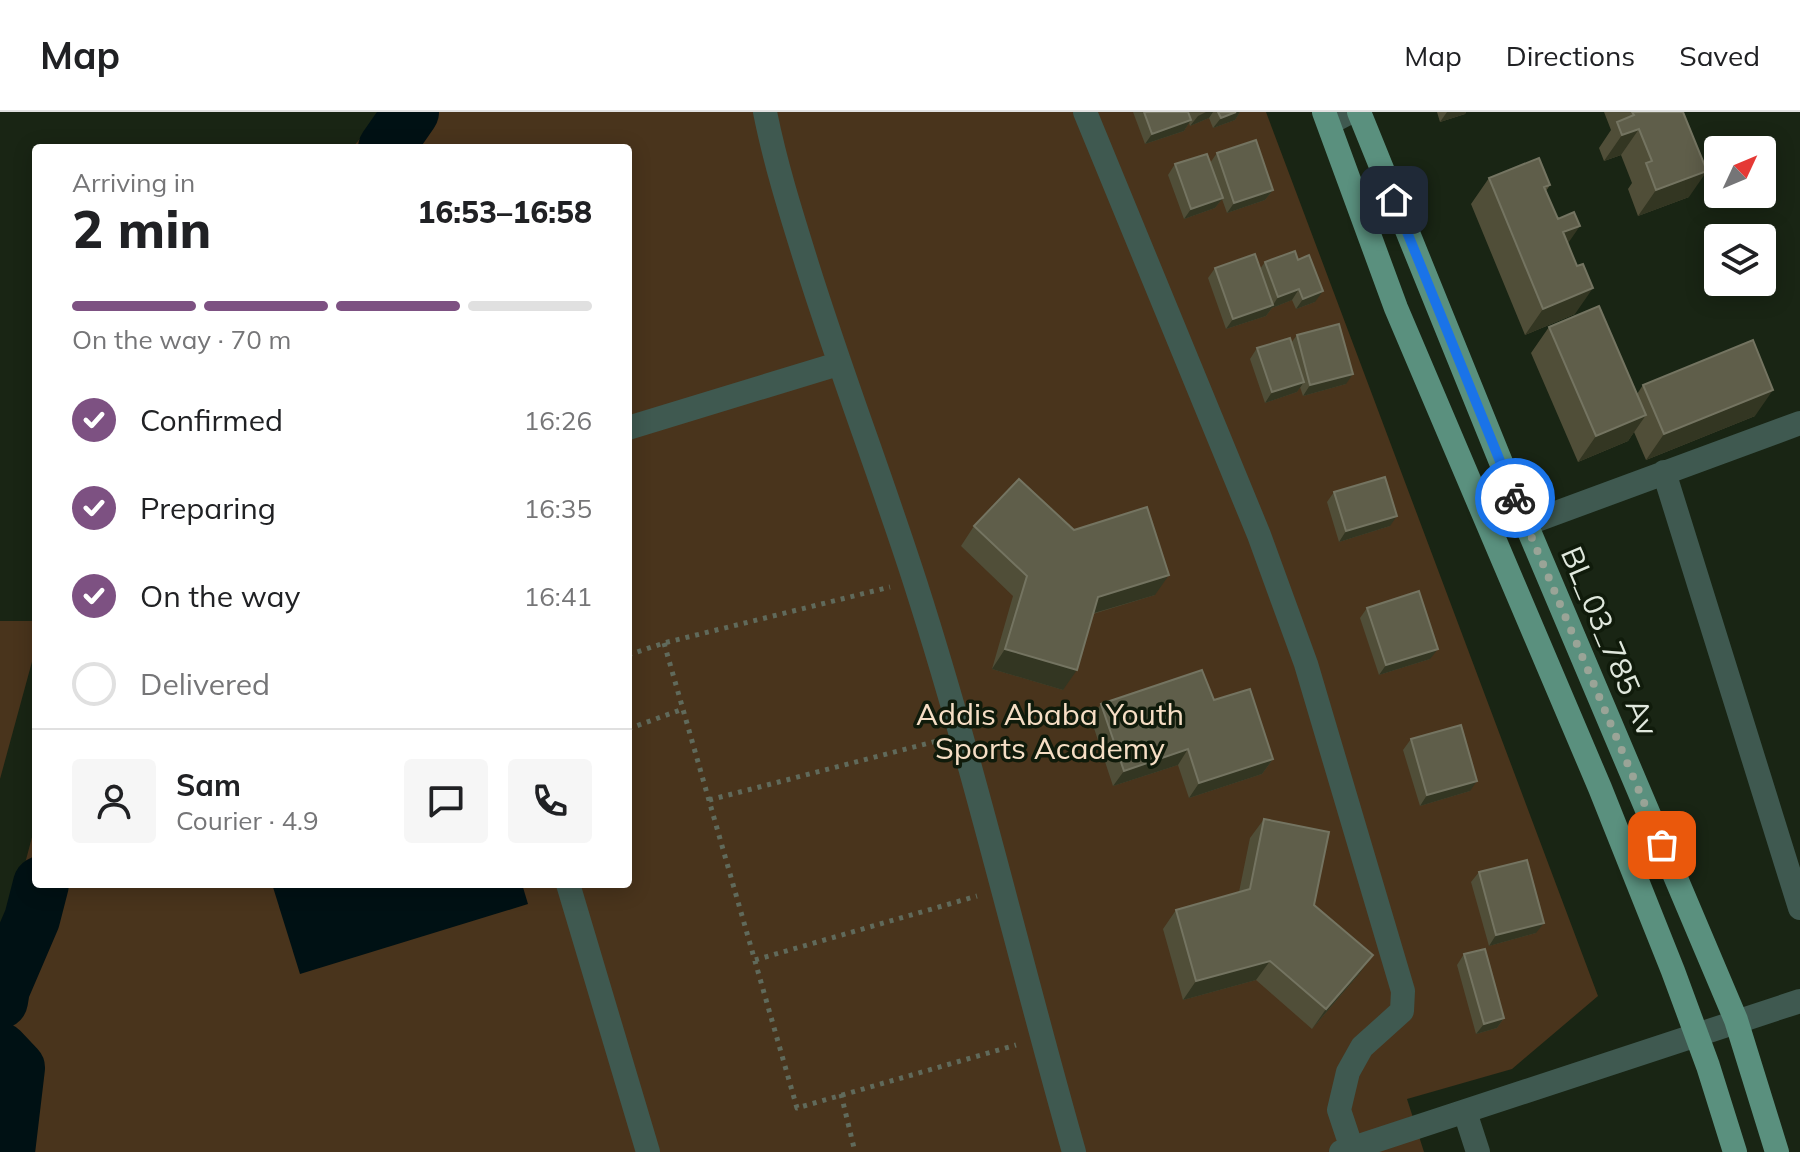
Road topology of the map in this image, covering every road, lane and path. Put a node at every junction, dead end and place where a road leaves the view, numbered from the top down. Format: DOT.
graph roads {
  1 [pos="765,112"];
  2 [pos="1085,112"];
  3 [pos="1359,112"];
  4 [pos="1334,116"];
  5 [pos="838,364"];
  6 [pos="1800,423"];
  7 [pos="632,427"];
  8 [pos="1664,472"];
  9 [pos="1526,524"];
  10 [pos="915,581"];
  11 [pos="664,643"];
  12 [pos="632,654"];
  13 [pos="683,709"];
  14 [pos="632,728"];
  15 [pos="959,735"];
  16 [pos="709,800"];
  17 [pos="569,888"];
  18 [pos="1003,888"];
  19 [pos="1800,908"];
  20 [pos="755,960"];
  21 [pos="1800,1001"];
  22 [pos="1736,1020"];
  23 [pos="1697,1037"];
  24 [pos="1041,1038"];
  25 [pos="841,1094"];
  26 [pos="1465,1112"];
  27 [pos="1346,1150"];
  28 [pos="648,1152"];
  29 [pos="855,1152"];
  30 [pos="1074,1152"];
  31 [pos="1478,1152"];
  32 [pos="1735,1152"];
  33 [pos="1777,1152"];
  1 -- 5 [label="street"];
  2 -- 27 [label="street"];
  3 -- 9 [label="main road, BL_03_785 Av"];
  4 -- 23 [label="main road"];
  5 -- 7 [label="street"];
  5 -- 10 [label="street"];
  6 -- 8 [label="street"];
  8 -- 9 [label="street"];
  8 -- 19 [label="street"];
  9 -- 22 [label="main road, BL_03_785 Av"];
  10 -- 11 [label="path"];
  10 -- 15 [label="street"];
  11 -- 12 [label="path"];
  11 -- 13 [label="path"];
  13 -- 14 [label="path"];
  13 -- 16 [label="path"];
  15 -- 16 [label="path"];
  15 -- 18 [label="street"];
  16 -- 20 [label="path"];
  17 -- 28 [label="street"];
  18 -- 20 [label="path"];
  18 -- 24 [label="street"];
  20 -- 25 [label="path"];
  21 -- 22 [label="street"];
  22 -- 23 [label="street"];
  22 -- 33 [label="main road, BL_03_785 Av"];
  23 -- 26 [label="street"];
  23 -- 32 [label="main road"];
  24 -- 25 [label="path"];
  24 -- 30 [label="street"];
  25 -- 29 [label="path"];
  26 -- 27 [label="street"];
  26 -- 31 [label="street"];
}
